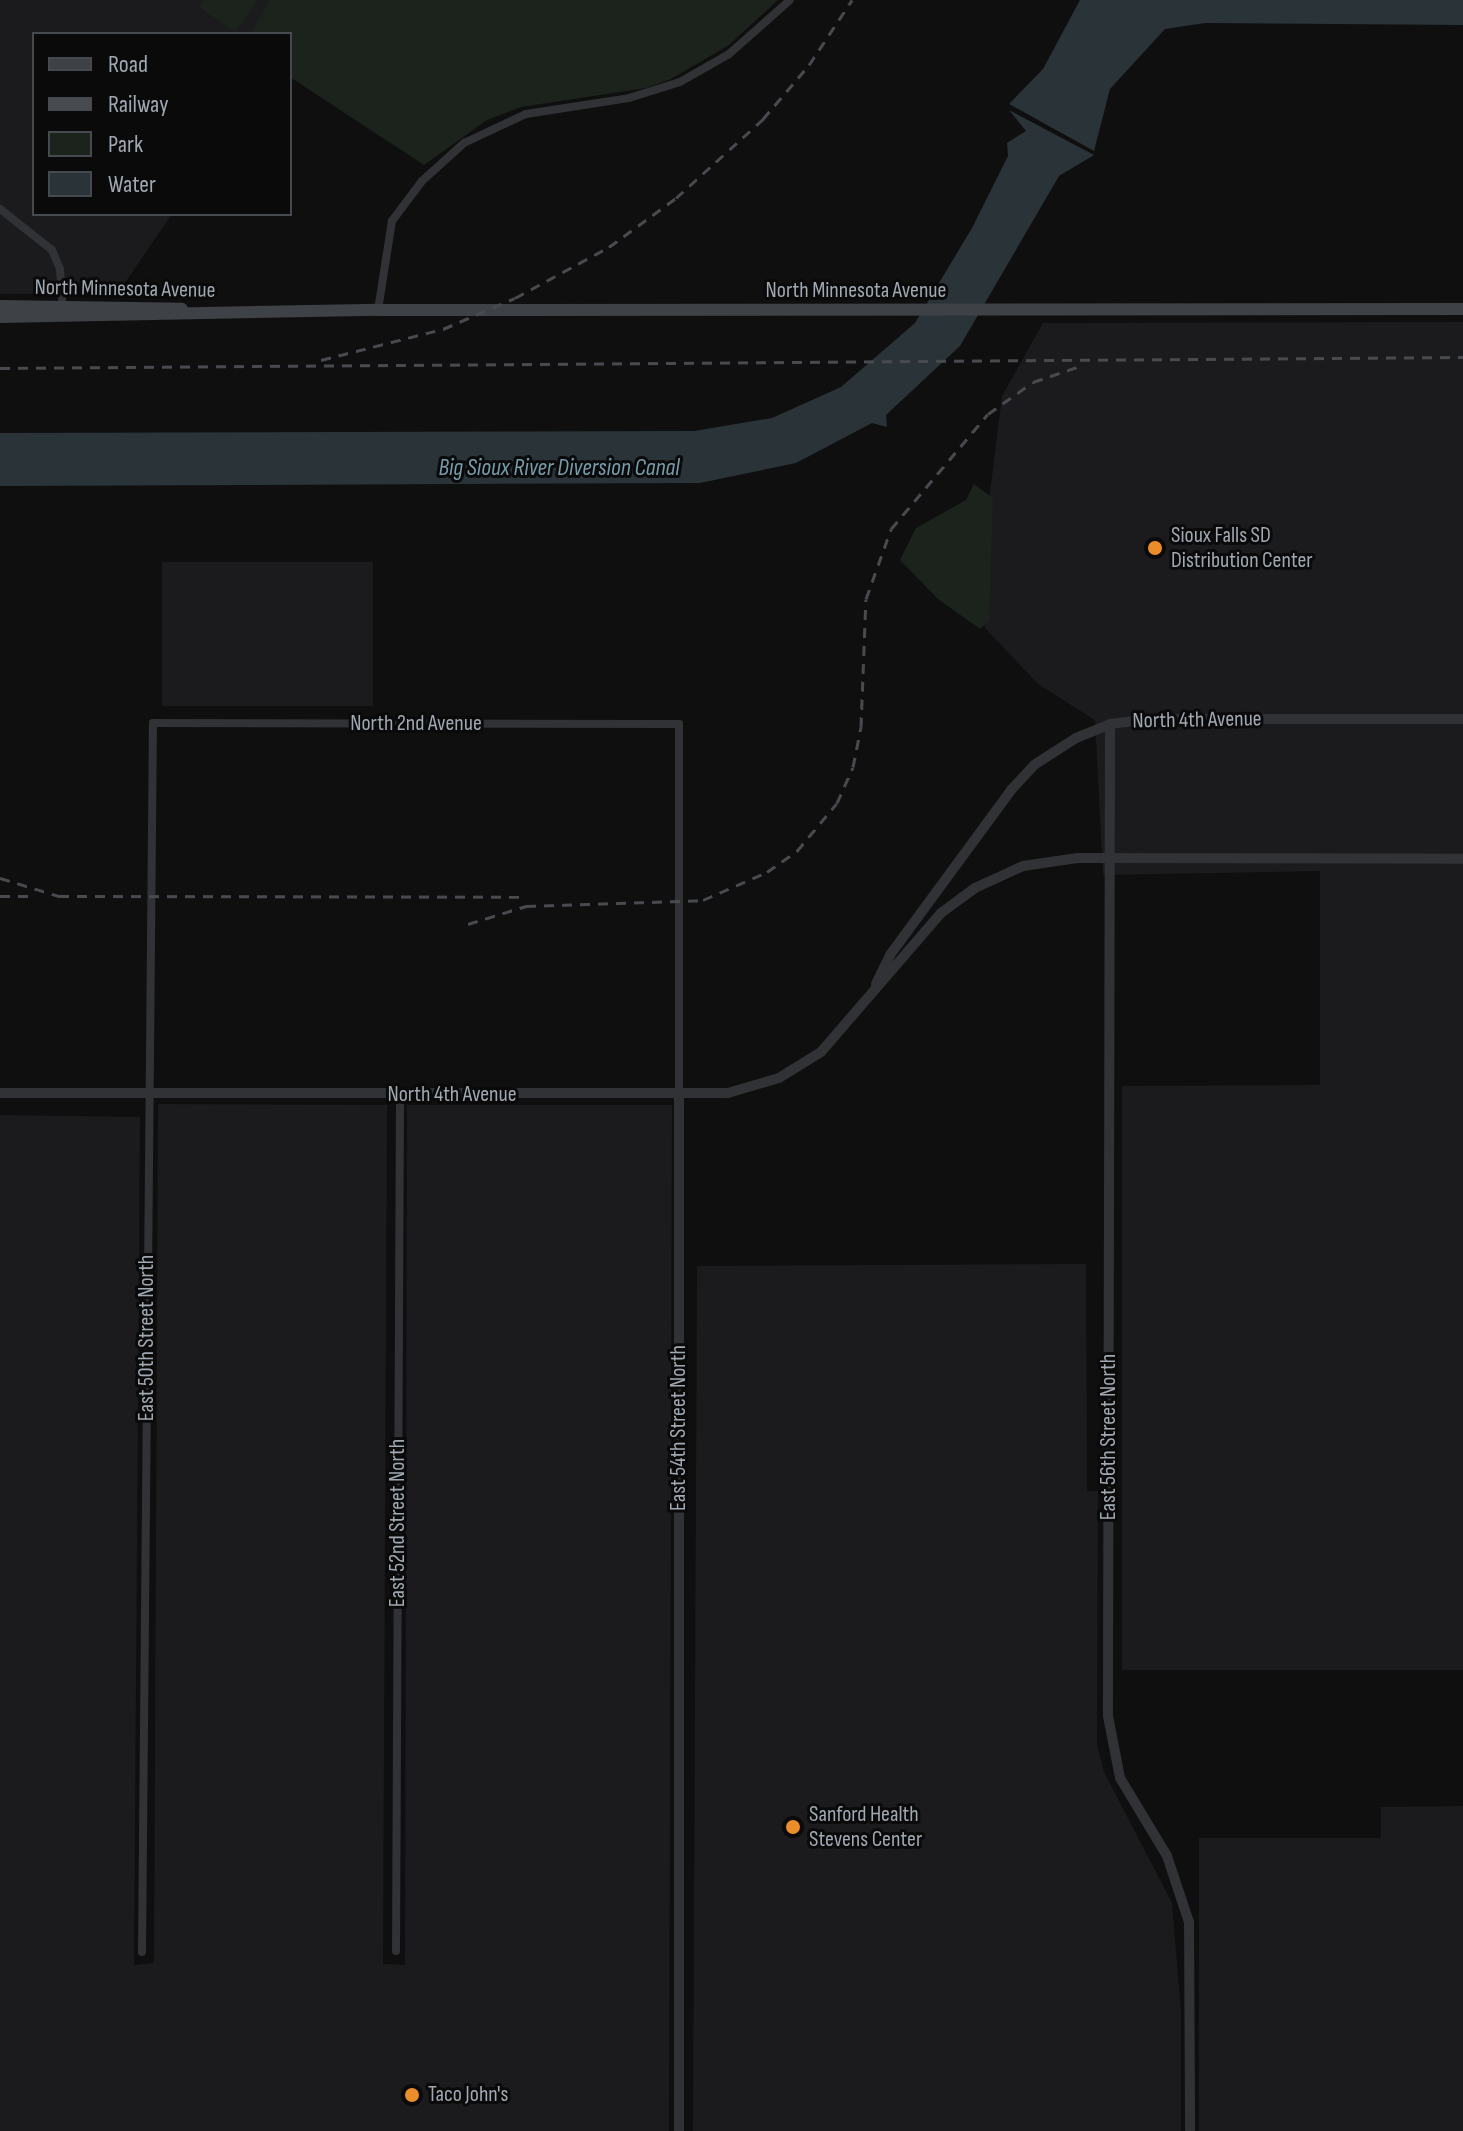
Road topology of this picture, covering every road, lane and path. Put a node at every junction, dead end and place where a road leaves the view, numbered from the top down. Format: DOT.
graph roads {
  1 [pos="790,0"];
  2 [pos="0,209"];
  3 [pos="0,306"];
  4 [pos="1463,309"];
  5 [pos="378,310"];
  6 [pos="63,312"];
  7 [pos="0,317"];
  8 [pos="1463,719"];
  9 [pos="153,723"];
  10 [pos="679,724"];
  11 [pos="1110,724"];
  12 [pos="1110,858"];
  13 [pos="1463,859"];
  14 [pos="869,996"];
  15 [pos="0,1093"];
  16 [pos="150,1094"];
  17 [pos="400,1095"];
  18 [pos="679,1096"];
  19 [pos="396,1951"];
  20 [pos="142,1952"];
  21 [pos="679,2131"];
  22 [pos="1190,2131"];
  1 -- 5 [label="street"];
  2 -- 6 [label="street"];
  3 -- 6 [label="main road, North Minnesota Avenue"];
  4 -- 5 [label="main road, North Minnesota Avenue"];
  5 -- 6 [label="main road, North Minnesota Avenue"];
  6 -- 7 [label="main road, North Minnesota Avenue"];
  8 -- 11 [label="street, North 4th Avenue"];
  9 -- 10 [label="street, North 2nd Avenue"];
  9 -- 16 [label="street, East 50th Street North"];
  10 -- 18 [label="street, East 54th Street North"];
  11 -- 12 [label="street, East 56th Street North"];
  11 -- 14 [label="street, North 4th Avenue"];
  12 -- 13 [label="street, North 4th Avenue"];
  12 -- 14 [label="street, North 4th Avenue"];
  12 -- 22 [label="street, East 56th Street North"];
  14 -- 18 [label="street, North 4th Avenue"];
  15 -- 16 [label="street, North 4th Avenue"];
  16 -- 17 [label="street, North 4th Avenue"];
  16 -- 20 [label="street, East 50th Street North"];
  17 -- 18 [label="street, North 4th Avenue"];
  17 -- 19 [label="street, East 52nd Street North"];
  18 -- 21 [label="street, East 54th Street North"];
}
